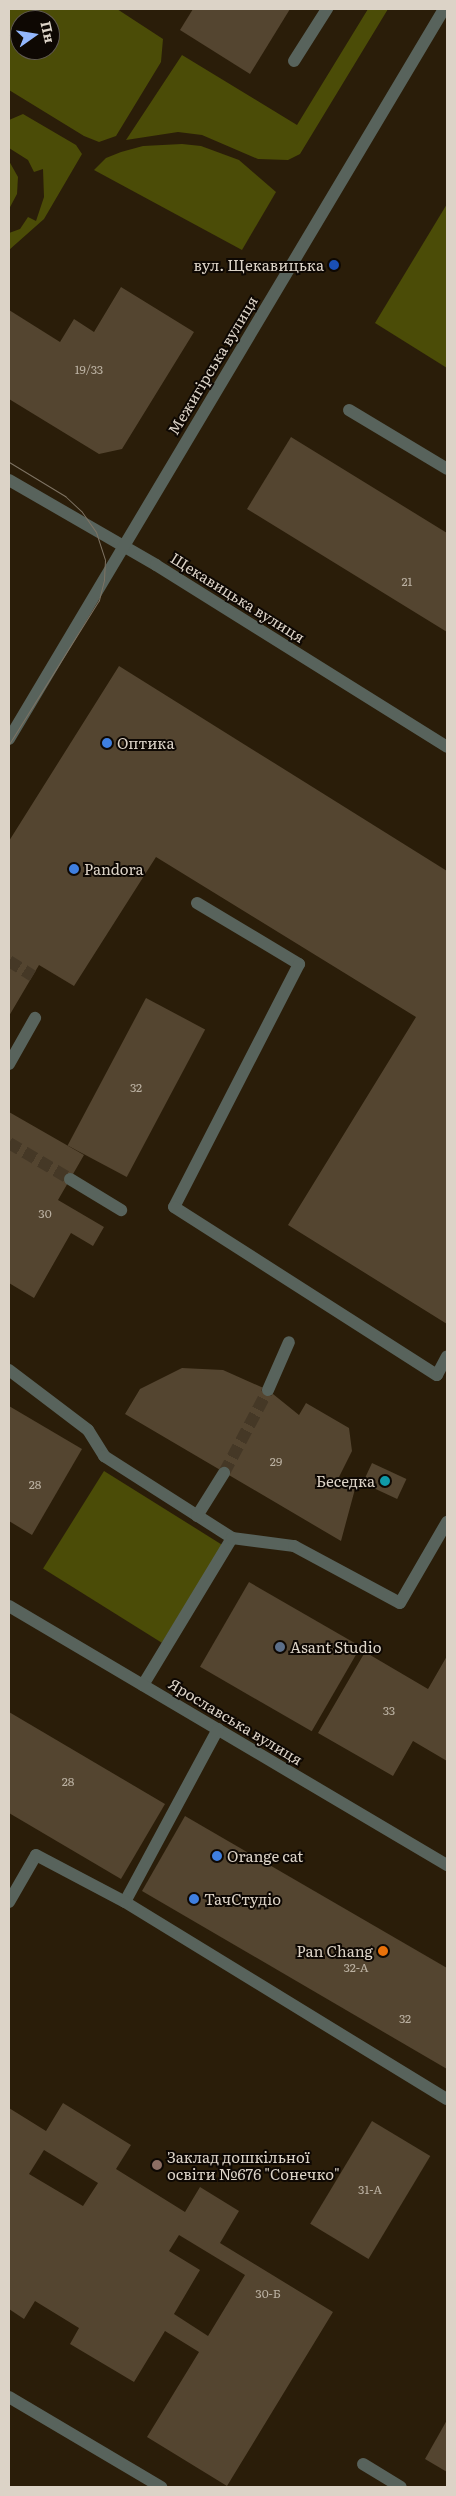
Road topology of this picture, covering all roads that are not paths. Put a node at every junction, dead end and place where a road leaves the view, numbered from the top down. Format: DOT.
graph roads {
  1 [pos="327,9"];
  2 [pos="444,14"];
  3 [pos="294,61"];
  4 [pos="349,410"];
  5 [pos="447,469"];
  6 [pos="9,480"];
  7 [pos="124,546"];
  8 [pos="9,739"];
  9 [pos="447,747"];
  10 [pos="197,903"];
  11 [pos="35,1018"];
  12 [pos="9,1064"];
  13 [pos="70,1179"];
  14 [pos="122,1210"];
  15 [pos="289,1342"];
  16 [pos="447,1356"];
  17 [pos="9,1370"];
  18 [pos="442,1378"];
  19 [pos="268,1390"];
  20 [pos="224,1473"];
  21 [pos="197,1516"];
  22 [pos="447,1522"];
  23 [pos="232,1538"];
  24 [pos="9,1606"];
  25 [pos="143,1685"];
  26 [pos="218,1730"];
  27 [pos="447,1865"];
  28 [pos="9,1902"];
  29 [pos="125,1902"];
  30 [pos="447,2099"];
  31 [pos="9,2397"];
  32 [pos="363,2464"];
  33 [pos="161,2487"];
  34 [pos="401,2487"];
  1 -- 3 [label="street"];
  2 -- 7 [label="street, Межигірська вулиця"];
  4 -- 5 [label="street"];
  6 -- 7 [label="street, Щекавицька вулиця"];
  7 -- 8 [label="street, Межигірська вулиця"];
  7 -- 9 [label="street, Щекавицька вулиця"];
  10 -- 18 [label="street"];
  11 -- 12 [label="street"];
  13 -- 14 [label="street"];
  15 -- 19 [label="street"];
  16 -- 18 [label="street"];
  17 -- 21 [label="street"];
  20 -- 21 [label="street"];
  21 -- 23 [label="street"];
  22 -- 23 [label="street"];
  23 -- 25 [label="street"];
  24 -- 25 [label="street, Ярославська вулиця"];
  25 -- 26 [label="street, Ярославська вулиця"];
  26 -- 27 [label="street, Ярославська вулиця"];
  26 -- 29 [label="street"];
  28 -- 29 [label="street"];
  29 -- 30 [label="street"];
  31 -- 33 [label="street"];
  32 -- 34 [label="street"];
}
